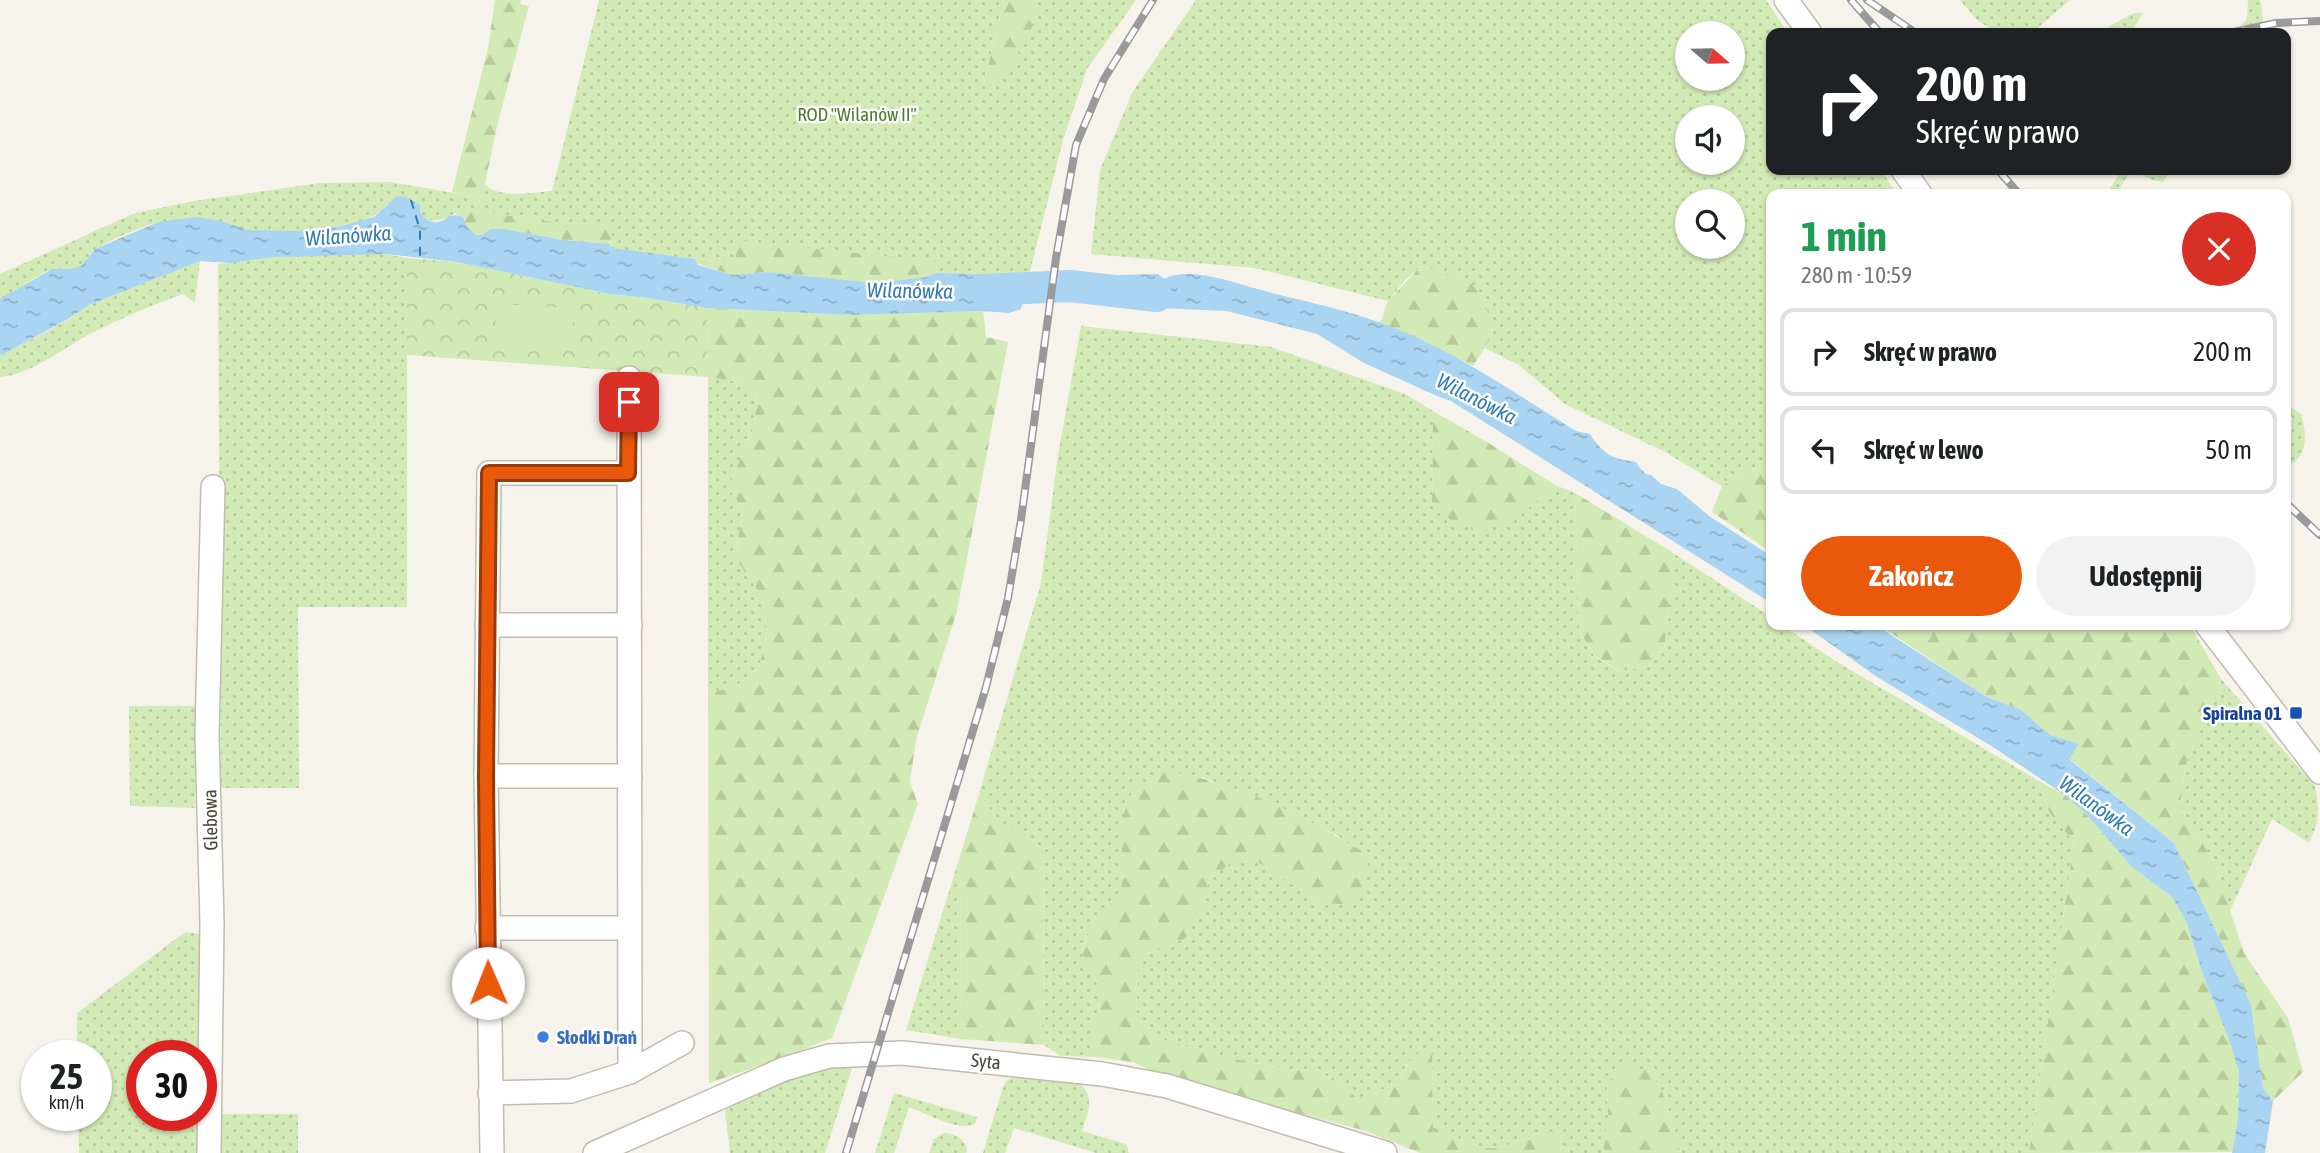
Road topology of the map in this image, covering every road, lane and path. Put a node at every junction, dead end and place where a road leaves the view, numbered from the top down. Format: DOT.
graph roads {
  1 [pos="1786,0"];
  2 [pos="1806,28"];
  3 [pos="629,378"];
  4 [pos="628,473"];
  5 [pos="213,487"];
  6 [pos="487,625"];
  7 [pos="629,625"];
  8 [pos="2211,630"];
  9 [pos="2320,772"];
  10 [pos="486,776"];
  11 [pos="630,776"];
  12 [pos="487,928"];
  13 [pos="629,928"];
  14 [pos="682,1043"];
  15 [pos="630,1072"];
  16 [pos="490,1093"];
  17 [pos="209,1153"];
  18 [pos="492,1153"];
  19 [pos="595,1153"];
  20 [pos="1385,1153"];
  1 -- 2 [label="street"];
  3 -- 4 [label="street"];
  4 -- 6 [label="street"];
  4 -- 7 [label="street"];
  5 -- 17 [label="street, Glebowa"];
  6 -- 7 [label="street"];
  6 -- 10 [label="street"];
  7 -- 11 [label="street"];
  8 -- 9 [label="street"];
  10 -- 11 [label="street"];
  10 -- 12 [label="street"];
  11 -- 13 [label="street"];
  12 -- 13 [label="street"];
  12 -- 16 [label="street"];
  13 -- 15 [label="street"];
  14 -- 15 [label="street"];
  15 -- 16 [label="street"];
  16 -- 18 [label="street"];
  19 -- 20 [label="street, Syta"];
}
